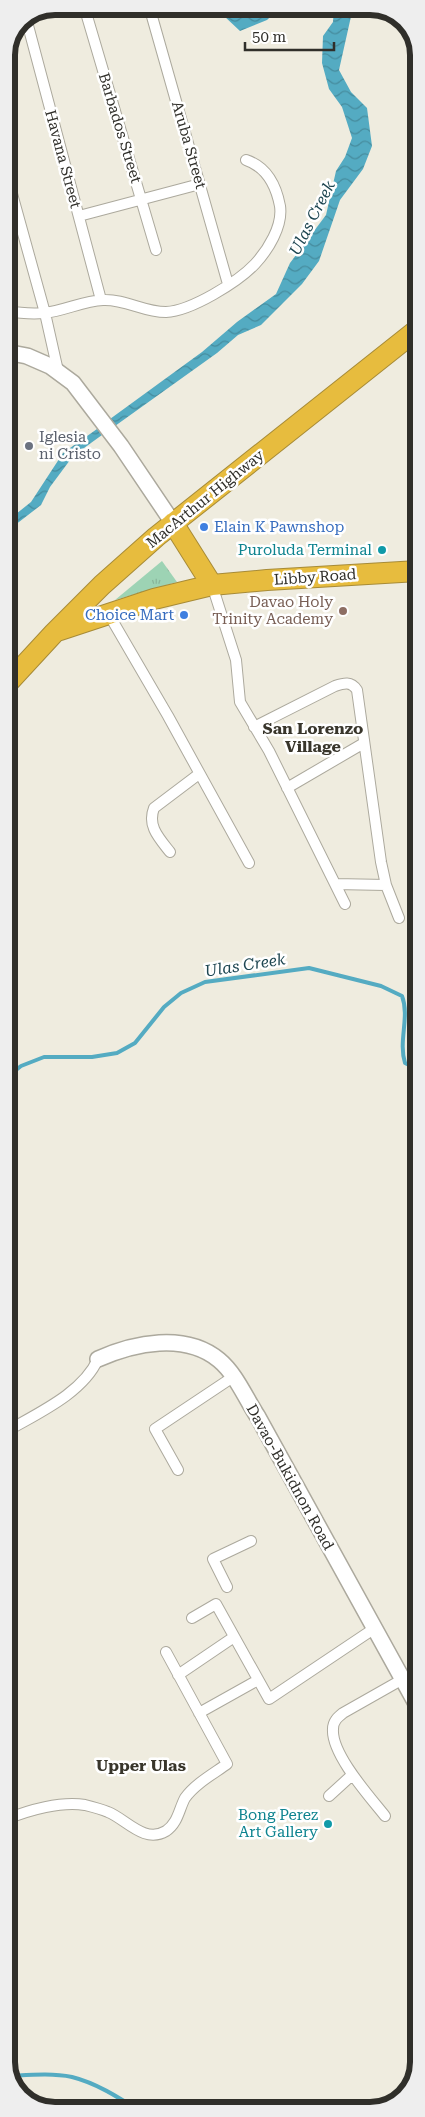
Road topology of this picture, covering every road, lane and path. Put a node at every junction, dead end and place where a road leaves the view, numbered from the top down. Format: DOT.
graph roads {
  1 [pos="87,15"];
  2 [pos="152,15"];
  3 [pos="28,26"];
  4 [pos="246,160"];
  5 [pos="200,184"];
  6 [pos="141,200"];
  7 [pos="15,205"];
  8 [pos="79,216"];
  9 [pos="156,250"];
  10 [pos="228,284"];
  11 [pos="101,300"];
  12 [pos="15,311"];
  13 [pos="45,313"];
  14 [pos="410,336"];
  15 [pos="15,354"];
  16 [pos="58,371"];
  17 [pos="173,523"];
  18 [pos="410,571"];
  19 [pos="212,585"];
  20 [pos="108,614"];
  21 [pos="54,633"];
  22 [pos="15,675"];
  23 [pos="254,727"];
  24 [pos="364,743"];
  25 [pos="199,774"];
  26 [pos="287,788"];
  27 [pos="170,852"];
  28 [pos="249,862"];
  29 [pos="335,884"];
  30 [pos="386,885"];
  31 [pos="345,904"];
  32 [pos="399,918"];
  33 [pos="98,1359"];
  34 [pos="233,1377"];
  35 [pos="15,1425"];
  36 [pos="178,1470"];
  37 [pos="251,1541"];
  38 [pos="227,1587"];
  39 [pos="192,1618"];
  40 [pos="374,1628"];
  41 [pos="234,1637"];
  42 [pos="166,1652"];
  43 [pos="178,1674"];
  44 [pos="403,1679"];
  45 [pos="258,1680"];
  46 [pos="410,1692"];
  47 [pos="199,1713"];
  48 [pos="352,1774"];
  49 [pos="329,1796"];
  50 [pos="15,1816"];
  51 [pos="385,1816"];
  1 -- 6 [label="street, Barbados Street"];
  2 -- 5 [label="street, Aruba Street"];
  3 -- 8 [label="street, Havana Street"];
  4 -- 10 [label="street"];
  5 -- 6 [label="street"];
  5 -- 10 [label="street, Aruba Street"];
  6 -- 8 [label="street"];
  6 -- 9 [label="street, Barbados Street"];
  7 -- 13 [label="street"];
  8 -- 11 [label="street, Havana Street"];
  10 -- 11 [label="street"];
  11 -- 13 [label="street"];
  12 -- 13 [label="street"];
  13 -- 16 [label="street"];
  14 -- 17 [label="highway, MacArthur Highway"];
  15 -- 16 [label="street"];
  16 -- 17 [label="street"];
  17 -- 19 [label="highway"];
  17 -- 21 [label="highway, MacArthur Highway"];
  18 -- 19 [label="highway, Libby Road"];
  19 -- 20 [label="highway, Libby Road"];
  19 -- 23 [label="street"];
  20 -- 21 [label="highway, Libby Road"];
  20 -- 25 [label="street"];
  21 -- 22 [label="highway, MacArthur Highway"];
  23 -- 24 [label="street"];
  23 -- 26 [label="street"];
  24 -- 26 [label="street"];
  24 -- 30 [label="street"];
  25 -- 27 [label="street"];
  25 -- 28 [label="street"];
  26 -- 29 [label="street"];
  29 -- 30 [label="street"];
  29 -- 31 [label="street"];
  30 -- 32 [label="street"];
  33 -- 34 [label="street, Davao-Bukidnon Road"];
  33 -- 35 [label="street"];
  34 -- 36 [label="street"];
  34 -- 40 [label="street, Davao-Bukidnon Road"];
  37 -- 38 [label="street"];
  39 -- 41 [label="street"];
  40 -- 44 [label="street, Davao-Bukidnon Road"];
  40 -- 45 [label="street"];
  41 -- 43 [label="street"];
  41 -- 45 [label="street"];
  42 -- 43 [label="street"];
  43 -- 47 [label="street"];
  44 -- 46 [label="street, Davao-Bukidnon Road"];
  44 -- 48 [label="street"];
  45 -- 47 [label="street"];
  47 -- 50 [label="street"];
  48 -- 49 [label="street"];
  48 -- 51 [label="street"];
}
